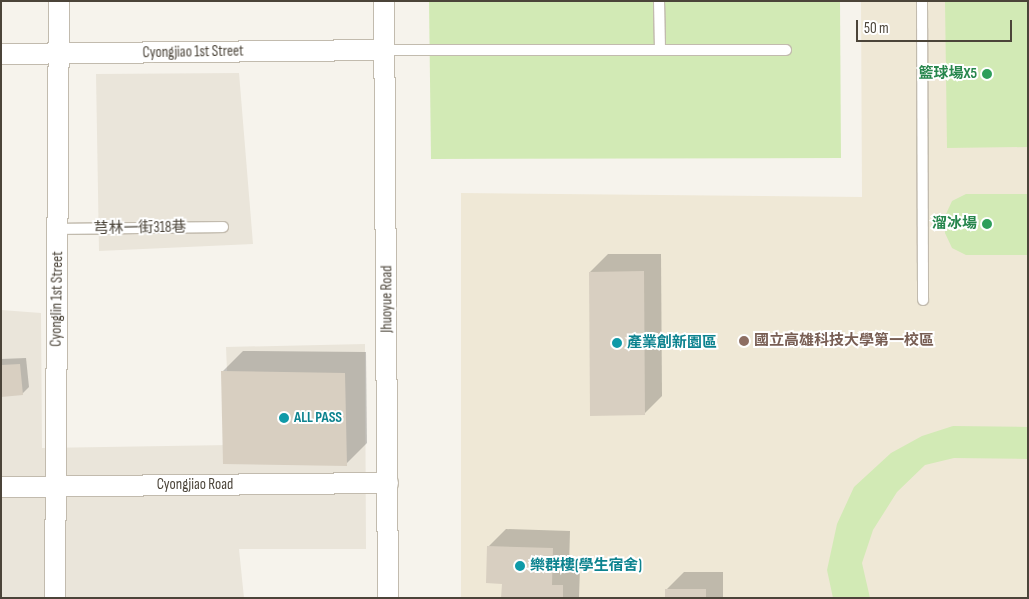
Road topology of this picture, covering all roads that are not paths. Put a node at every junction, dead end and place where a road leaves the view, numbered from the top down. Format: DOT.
graph roads {
  1 [pos="59,1"];
  2 [pos="384,1"];
  3 [pos="659,1"];
  4 [pos="922,1"];
  5 [pos="385,50"];
  6 [pos="660,50"];
  7 [pos="786,50"];
  8 [pos="59,53"];
  9 [pos="1,54"];
  10 [pos="223,227"];
  11 [pos="58,229"];
  12 [pos="922,300"];
  13 [pos="388,483"];
  14 [pos="55,486"];
  15 [pos="1,487"];
  16 [pos="55,598"];
  17 [pos="388,598"];
  1 -- 8 [label="street, Cyonglin 1st Street"];
  2 -- 5 [label="street, Jhuoyue Road"];
  3 -- 6 [label="lane"];
  4 -- 12 [label="lane"];
  5 -- 6 [label="lane"];
  5 -- 8 [label="street, Cyongjiao 1st Street"];
  5 -- 13 [label="street, Jhuoyue Road"];
  6 -- 7 [label="lane"];
  8 -- 9 [label="street, Cyongjiao 1st Street"];
  8 -- 11 [label="street, Cyonglin 1st Street"];
  10 -- 11 [label="lane, 芎林一街318巷"];
  11 -- 14 [label="street, Cyonglin 1st Street"];
  13 -- 14 [label="street, Cyongjiao Road"];
  13 -- 17 [label="street, Jhuoyue Road"];
  14 -- 15 [label="street, Cyongjiao Road"];
  14 -- 16 [label="street, Cyonglin 1st Street"];
}
